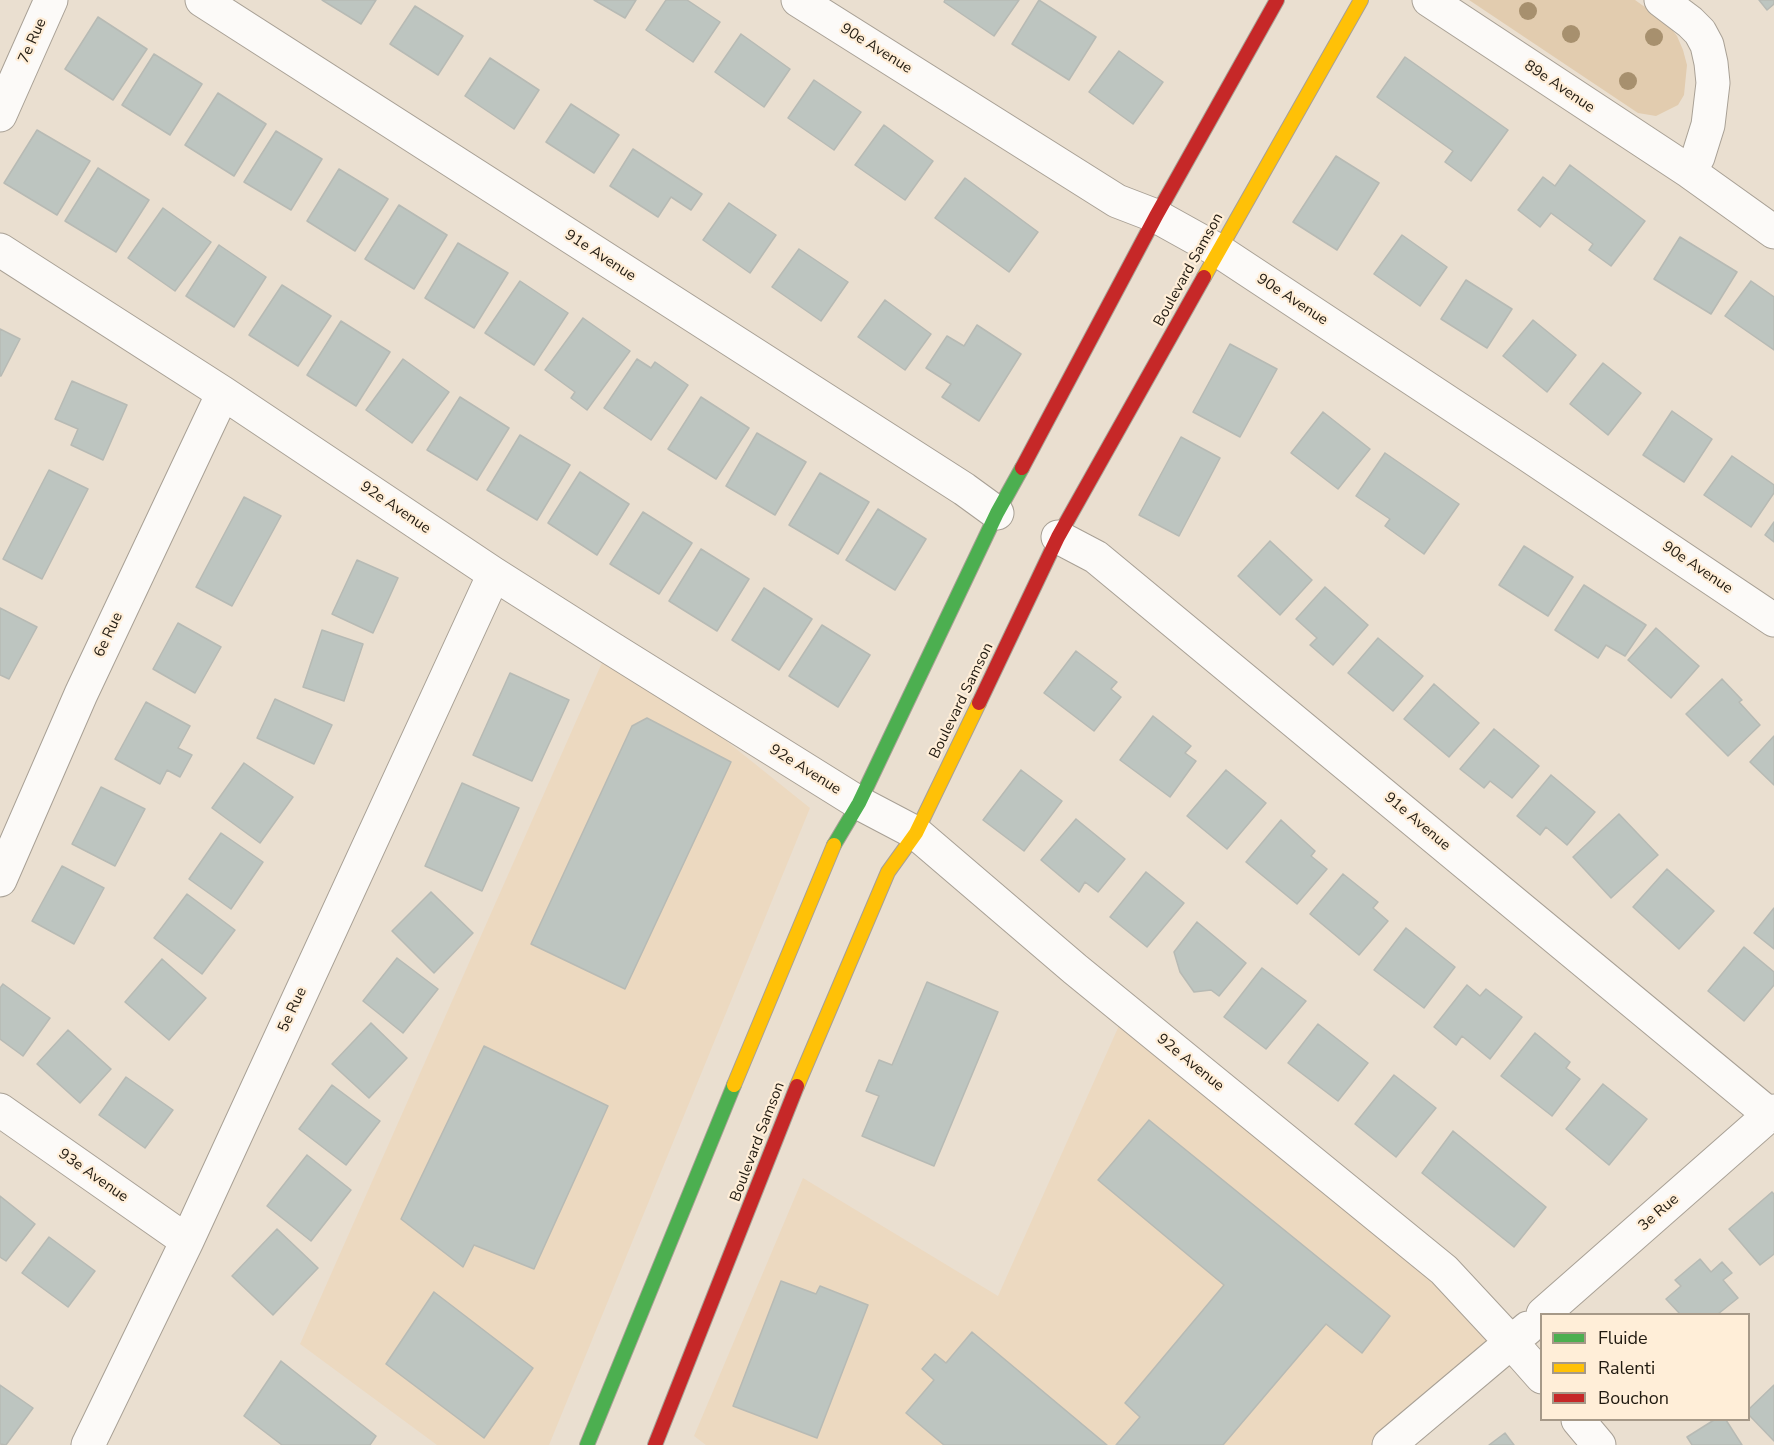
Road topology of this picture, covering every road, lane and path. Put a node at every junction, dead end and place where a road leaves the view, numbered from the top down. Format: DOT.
graph roads {
  1 [pos="51,0"];
  2 [pos="202,0"];
  3 [pos="798,0"];
  4 [pos="1277,0"];
  5 [pos="1361,0"];
  6 [pos="1429,0"];
  7 [pos="1661,0"];
  8 [pos="0,115"];
  9 [pos="1690,172"];
  10 [pos="1156,216"];
  11 [pos="1774,232"];
  12 [pos="0,250"];
  13 [pos="1219,251"];
  14 [pos="223,393"];
  15 [pos="997,513"];
  16 [pos="1058,537"];
  17 [pos="494,574"];
  18 [pos="1774,620"];
  19 [pos="859,803"];
  20 [pos="916,832"];
  21 [pos="0,879"];
  22 [pos="0,1110"];
  23 [pos="1772,1113"];
  24 [pos="187,1241"];
  25 [pos="1544,1313"];
  26 [pos="1540,1317"];
  27 [pos="1511,1342"];
  28 [pos="1540,1375"];
  29 [pos="1580,1421"];
  30 [pos="88,1445"];
  31 [pos="587,1445"];
  32 [pos="655,1445"];
  33 [pos="1389,1445"];
  34 [pos="1599,1445"];
  1 -- 8 [label="street, 7e Rue"];
  2 -- 15 [label="street, 91e Avenue"];
  3 -- 10 [label="street, 90e Avenue"];
  4 -- 10 [label="street"];
  5 -- 13 [label="street, Boulevard Samson"];
  6 -- 9 [label="street, 89e Avenue"];
  7 -- 9 [label="street"];
  9 -- 11 [label="street, 89e Avenue"];
  10 -- 13 [label="street, 90e Avenue"];
  10 -- 15 [label="street"];
  12 -- 14 [label="street, 92e Avenue"];
  13 -- 16 [label="street, Boulevard Samson"];
  13 -- 18 [label="street, 90e Avenue"];
  14 -- 17 [label="street, 92e Avenue"];
  14 -- 21 [label="street, 6e Rue"];
  15 -- 19 [label="street"];
  16 -- 20 [label="street, Boulevard Samson"];
  16 -- 23 [label="street, 91e Avenue"];
  17 -- 19 [label="street, 92e Avenue"];
  17 -- 24 [label="street, 5e Rue"];
  19 -- 20 [label="street, 92e Avenue"];
  19 -- 31 [label="street"];
  20 -- 27 [label="street, 92e Avenue"];
  20 -- 32 [label="street, Boulevard Samson"];
  22 -- 24 [label="street, 93e Avenue"];
  23 -- 25 [label="street, 3e Rue"];
  24 -- 30 [label="street, 5e Rue"];
  26 -- 27 [label="street, 3e Rue"];
  27 -- 28 [label="street, 92e Avenue"];
  27 -- 33 [label="street, 3e Rue"];
  29 -- 34 [label="street"];
}
